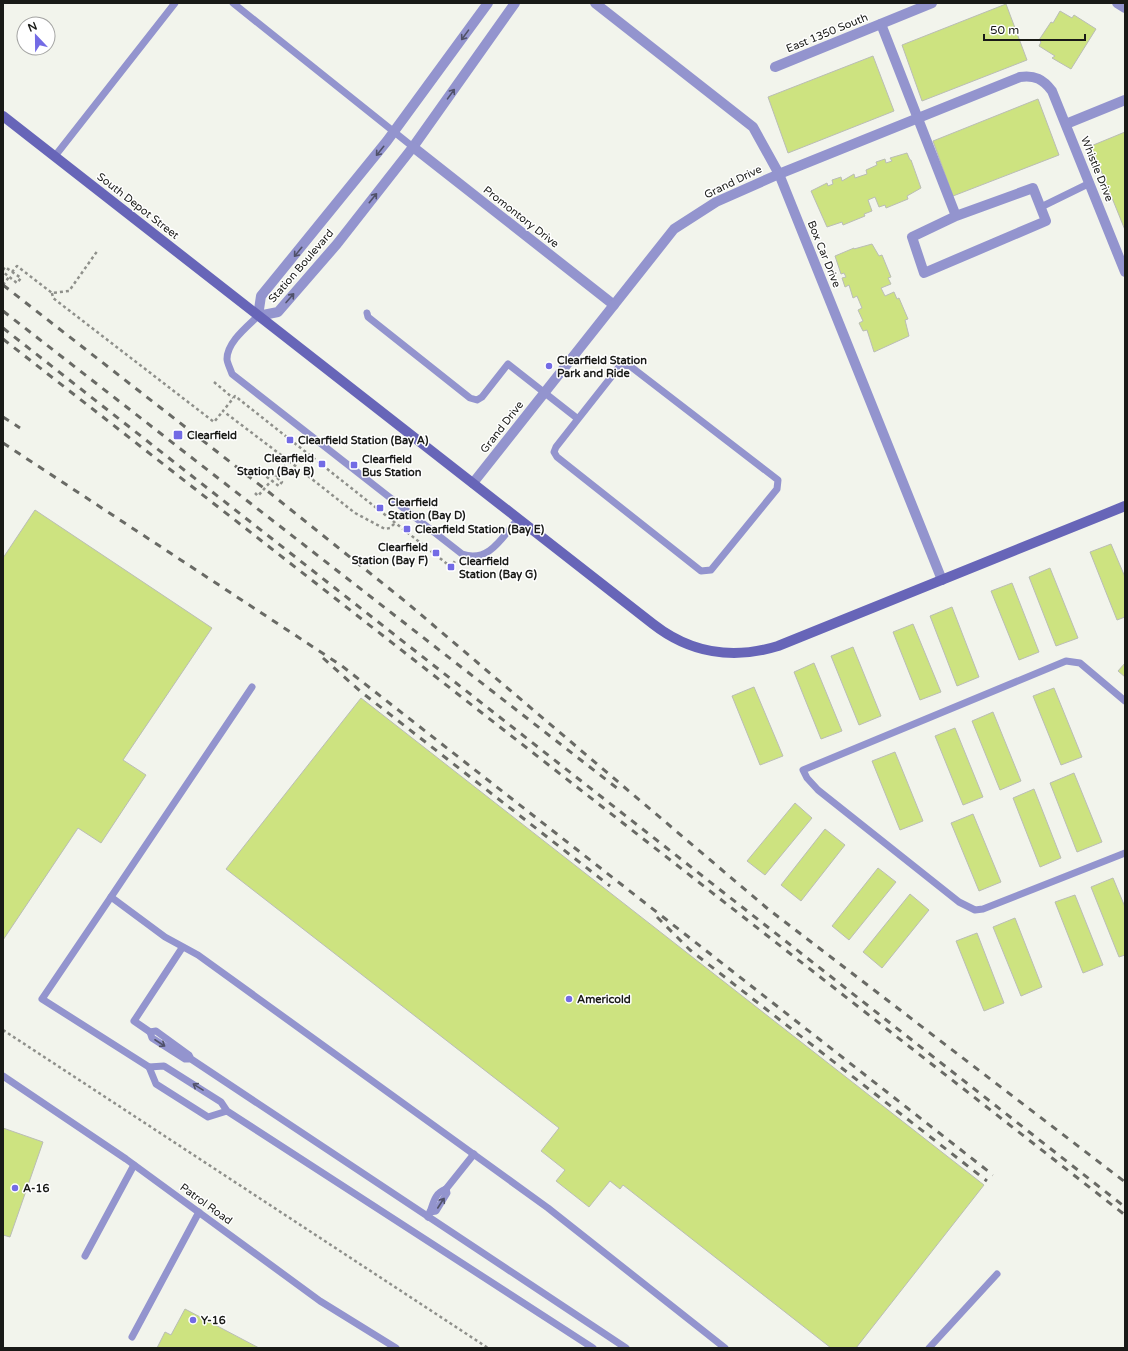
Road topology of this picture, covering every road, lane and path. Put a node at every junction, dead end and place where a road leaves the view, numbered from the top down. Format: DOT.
graph roads {
  1 [pos="175,3"];
  2 [pos="233,3"];
  3 [pos="488,3"];
  4 [pos="515,3"];
  5 [pos="595,3"];
  6 [pos="932,3"];
  7 [pos="1117,3"];
  8 [pos="1125,8"];
  9 [pos="881,24"];
  10 [pos="775,67"];
  11 [pos="1040,79"];
  12 [pos="1125,100"];
  13 [pos="3,116"];
  14 [pos="918,118"];
  15 [pos="1066,124"];
  16 [pos="394,132"];
  17 [pos="413,147"];
  18 [pos="55,156"];
  19 [pos="779,174"];
  20 [pos="1090,183"];
  21 [pos="1041,207"];
  22 [pos="956,216"];
  23 [pos="98,250"];
  24 [pos="3,271"];
  25 [pos="12,272"];
  26 [pos="1125,272"];
  27 [pos="9,277"];
  28 [pos="3,285"];
  29 [pos="52,293"];
  30 [pos="614,305"];
  31 [pos="368,313"];
  32 [pos="258,316"];
  33 [pos="214,382"];
  34 [pos="544,393"];
  35 [pos="233,398"];
  36 [pos="223,411"];
  37 [pos="578,419"];
  38 [pos="289,461"];
  39 [pos="276,477"];
  40 [pos="271,480"];
  41 [pos="473,483"];
  42 [pos="255,493"];
  43 [pos="1125,506"];
  44 [pos="518,519"];
  45 [pos="395,523"];
  46 [pos="460,552"];
  47 [pos="942,580"];
  48 [pos="252,687"];
  49 [pos="1125,700"];
  50 [pos="1125,853"];
  51 [pos="111,897"];
  52 [pos="182,948"];
  53 [pos="3,1030"];
  54 [pos="149,1067"];
  55 [pos="3,1076"];
  56 [pos="227,1111"];
  57 [pos="474,1154"];
  58 [pos="134,1165"];
  59 [pos="199,1212"];
  60 [pos="429,1215"];
  61 [pos="85,1256"];
  62 [pos="997,1274"];
  63 [pos="132,1337"];
  64 [pos="396,1348"];
  65 [pos="488,1348"];
  66 [pos="593,1348"];
  67 [pos="626,1348"];
  68 [pos="725,1348"];
  69 [pos="929,1348"];
  1 -- 18 [label="lane"];
  2 -- 16 [label="lane"];
  3 -- 16 [label="street, Station Boulevard, one-way"];
  17 -- 4 [label="street, Station Boulevard, one-way"];
  5 -- 19 [label="street, Box Car Drive"];
  6 -- 9 [label="street, East 1350 South"];
  7 -- 8 [label="street"];
  9 -- 10 [label="street, East 1350 South"];
  9 -- 14 [label="street"];
  11 -- 14 [label="street, Grand Drive"];
  11 -- 15 [label="street, Whistle Drive"];
  12 -- 15 [label="street"];
  13 -- 18 [label="street, South Depot Street"];
  14 -- 19 [label="street, Grand Drive"];
  14 -- 22 [label="street"];
  15 -- 20 [label="street, Whistle Drive"];
  16 -- 17 [label="lane"];
  16 -- 32 [label="street, Station Boulevard, one-way"];
  17 -- 30 [label="street, Promontory Drive"];
  32 -- 17 [label="street, Station Boulevard, one-way"];
  18 -- 32 [label="street, South Depot Street"];
  19 -- 30 [label="street, Grand Drive"];
  19 -- 47 [label="street, Box Car Drive"];
  20 -- 21 [label="lane"];
  20 -- 26 [label="street, Whistle Drive"];
  21 -- 22 [label="street"];
  21 -- 22 [label="street"];
  23 -- 29 [label="path"];
  24 -- 25 [label="path"];
  24 -- 27 [label="path"];
  25 -- 27 [label="path"];
  25 -- 29 [label="path"];
  27 -- 28 [label="path"];
  29 -- 36 [label="path"];
  30 -- 34 [label="street, Grand Drive"];
  31 -- 34 [label="lane"];
  32 -- 41 [label="street, South Depot Street"];
  32 -- 46 [label="lane"];
  33 -- 35 [label="path"];
  34 -- 37 [label="lane"];
  34 -- 41 [label="street, Grand Drive"];
  35 -- 36 [label="path"];
  35 -- 45 [label="path"];
  36 -- 38 [label="path"];
  37 -- 37 [label="lane"];
  38 -- 39 [label="path"];
  38 -- 45 [label="path"];
  39 -- 40 [label="path"];
  39 -- 40 [label="path"];
  40 -- 42 [label="path"];
  41 -- 44 [label="street, South Depot Street"];
  43 -- 47 [label="street, South Depot Street"];
  44 -- 46 [label="lane"];
  44 -- 47 [label="street, South Depot Street"];
  45 -- 46 [label="path"];
  48 -- 51 [label="lane"];
  49 -- 50 [label="lane"];
  51 -- 52 [label="lane"];
  51 -- 54 [label="lane"];
  52 -- 57 [label="lane"];
  52 -- 60 [label="lane"];
  53 -- 65 [label="path"];
  56 -- 54 [label="lane, one-way"];
  54 -- 56 [label="lane"];
  55 -- 58 [label="lane, Patrol Road"];
  56 -- 66 [label="lane"];
  57 -- 60 [label="lane"];
  57 -- 68 [label="lane"];
  58 -- 59 [label="lane, Patrol Road"];
  58 -- 61 [label="lane"];
  59 -- 63 [label="lane"];
  59 -- 64 [label="lane, Patrol Road"];
  60 -- 67 [label="lane"];
  62 -- 69 [label="lane"];
}
